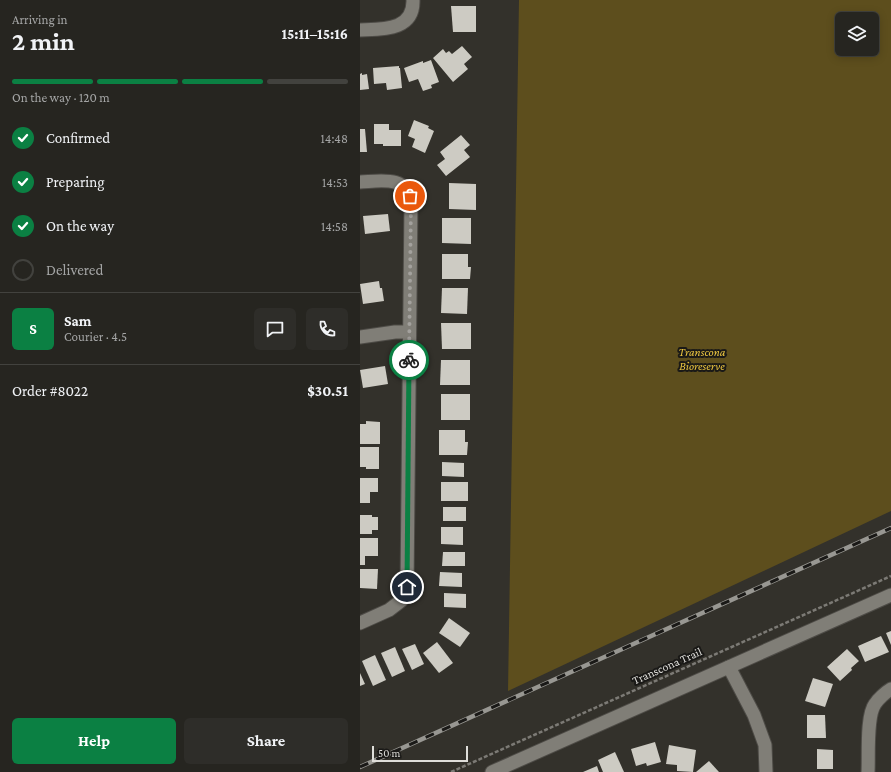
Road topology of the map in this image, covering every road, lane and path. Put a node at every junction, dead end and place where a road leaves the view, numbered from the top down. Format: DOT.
graph roads {
  1 [pos="414,0"];
  2 [pos="360,30"];
  3 [pos="360,182"];
  4 [pos="409,332"];
  5 [pos="360,337"];
  6 [pos="891,576"];
  7 [pos="891,595"];
  8 [pos="360,623"];
  9 [pos="729,667"];
  10 [pos="891,689"];
  11 [pos="451,772"];
  12 [pos="492,772"];
  13 [pos="766,772"];
  14 [pos="868,772"];
  1 -- 2 [label="street"];
  3 -- 4 [label="street"];
  4 -- 5 [label="street"];
  4 -- 8 [label="street"];
  6 -- 11 [label="path, Transcona Trail"];
  7 -- 9 [label="street"];
  9 -- 12 [label="street"];
  9 -- 13 [label="street"];
  10 -- 14 [label="street"];
}
